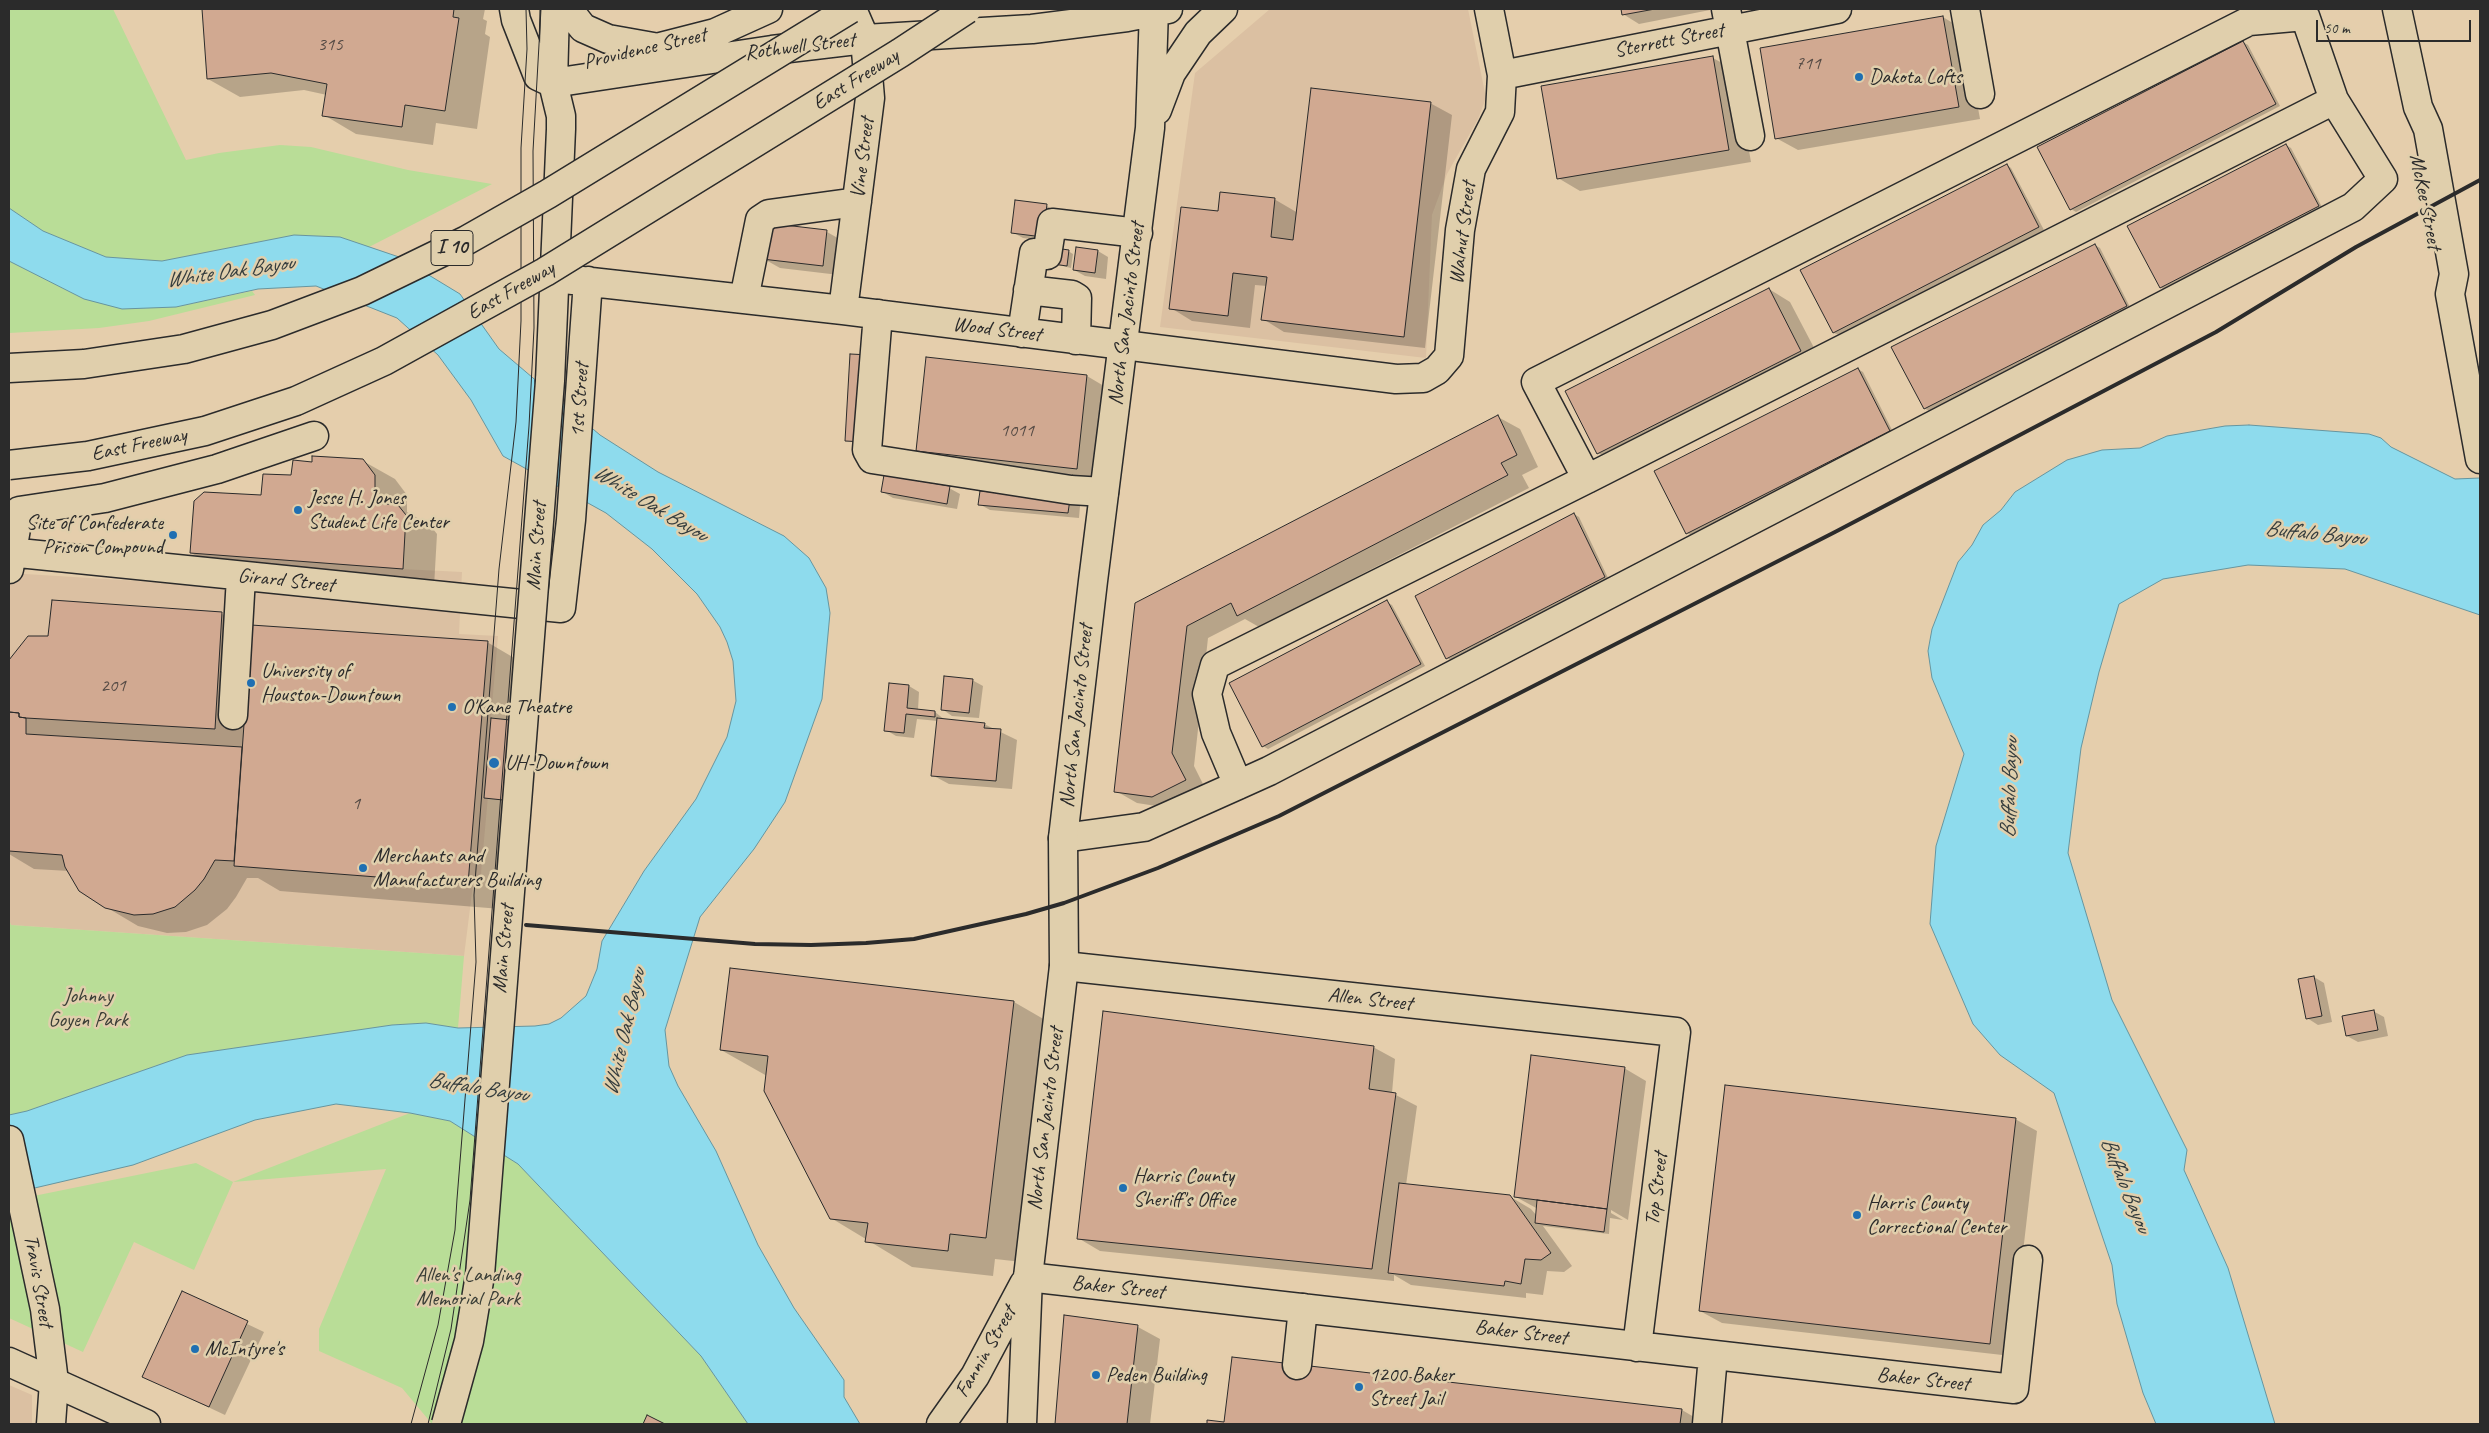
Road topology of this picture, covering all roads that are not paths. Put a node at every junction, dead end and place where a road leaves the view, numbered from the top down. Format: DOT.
graph roads {
  1 [pos="514,9"];
  2 [pos="555,9"];
  3 [pos="568,9"];
  4 [pos="768,9"];
  5 [pos="851,9"];
  6 [pos="967,9"];
  7 [pos="983,9"];
  8 [pos="1223,9"];
  9 [pos="1490,9"];
  10 [pos="1837,9"];
  11 [pos="1965,9"];
  12 [pos="2397,9"];
  13 [pos="1159,10"];
  14 [pos="1059,17"];
  15 [pos="1728,19"];
  16 [pos="864,39"];
  17 [pos="662,48"];
  18 [pos="900,54"];
  19 [pos="1502,74"];
  20 [pos="553,83"];
  21 [pos="1159,85"];
  22 [pos="1980,94"];
  23 [pos="2334,100"];
  24 [pos="1750,136"];
  25 [pos="857,202"];
  26 [pos="1138,233"];
  27 [pos="555,278"];
  28 [pos="588,282"];
  29 [pos="1028,290"];
  30 [pos="744,299"];
  31 [pos="842,310"];
  32 [pos="878,314"];
  33 [pos="1022,333"];
  34 [pos="1076,340"];
  35 [pos="1124,345"];
  36 [pos="9,368"];
  37 [pos="1437,370"];
  38 [pos="314,436"];
  39 [pos="2480,459"];
  40 [pos="9,465"];
  41 [pos="1587,479"];
  42 [pos="1104,492"];
  43 [pos="9,557"];
  44 [pos="241,577"];
  45 [pos="562,596"];
  46 [pos="233,715"];
  47 [pos="1238,785"];
  48 [pos="1063,838"];
  49 [pos="1064,966"];
  50 [pos="1676,1032"];
  51 [pos="9,1140"];
  52 [pos="2028,1260"];
  53 [pos="1028,1277"];
  54 [pos="1304,1308"];
  55 [pos="1637,1347"];
  56 [pos="1713,1356"];
  57 [pos="9,1362"];
  58 [pos="1297,1364"];
  59 [pos="54,1382"];
  60 [pos="1022,1413"];
  61 [pos="51,1424"];
  62 [pos="146,1424"];
  63 [pos="446,1424"];
  64 [pos="941,1424"];
  65 [pos="1707,1424"];
  1 -- 20 [label="main road"];
  2 -- 20 [label="main road, Main Street"];
  3 -- 17 [label="main road"];
  4 -- 17 [label="main road, Providence Street"];
  5 -- 16 [label="main road, Vine Street"];
  5 -- 36 [label="main road, I 10, bridge"];
  6 -- 18 [label="main road, East Freeway, bridge"];
  7 -- 18 [label="main road, bridge"];
  8 -- 21 [label="main road"];
  9 -- 19 [label="main road, Walnut Street"];
  10 -- 15 [label="main road, Sterrett Street"];
  11 -- 22 [label="main road"];
  12 -- 39 [label="main road, McKee Street"];
  13 -- 14 [label="main road, Rothwell Street"];
  13 -- 21 [label="main road"];
  14 -- 16 [label="main road, Rothwell Street"];
  15 -- 19 [label="main road, Sterrett Street"];
  15 -- 24 [label="main road"];
  16 -- 20 [label="main road, Rothwell Street"];
  16 -- 25 [label="main road, Vine Street"];
  17 -- 20 [label="main road, Providence Street"];
  18 -- 40 [label="main road, East Freeway, bridge"];
  19 -- 37 [label="main road, Walnut Street"];
  20 -- 27 [label="main road, Main Street"];
  21 -- 26 [label="main road, North San Jacinto Street"];
  23 -- 41 [label="main road"];
  23 -- 41 [label="main road"];
  23 -- 47 [label="main road"];
  25 -- 30 [label="main road"];
  25 -- 31 [label="main road, Vine Street"];
  26 -- 29 [label="main road"];
  26 -- 35 [label="main road, North San Jacinto Street"];
  27 -- 28 [label="main road, Wood Street"];
  27 -- 63 [label="main road, Main Street, bridge"];
  28 -- 30 [label="main road, Wood Street"];
  28 -- 45 [label="main road, 1st Street"];
  29 -- 33 [label="main road"];
  29 -- 34 [label="main road"];
  30 -- 31 [label="main road, Wood Street"];
  31 -- 32 [label="main road, Wood Street"];
  32 -- 33 [label="main road, Wood Street"];
  32 -- 42 [label="main road"];
  33 -- 34 [label="main road, Wood Street"];
  34 -- 35 [label="main road, Wood Street"];
  35 -- 37 [label="main road, Wood Street"];
  35 -- 42 [label="main road, North San Jacinto Street"];
  38 -- 43 [label="main road"];
  41 -- 47 [label="main road"];
  42 -- 48 [label="main road, North San Jacinto Street"];
  43 -- 44 [label="main road, Girard Street"];
  44 -- 45 [label="main road, Girard Street"];
  44 -- 46 [label="main road"];
  47 -- 48 [label="main road"];
  48 -- 49 [label="main road, North San Jacinto Street"];
  49 -- 50 [label="main road, Allen Street"];
  49 -- 53 [label="main road, North San Jacinto Street"];
  50 -- 55 [label="main road, Top Street"];
  51 -- 59 [label="main road, Travis Street"];
  52 -- 56 [label="main road, Baker Street"];
  53 -- 54 [label="main road, Baker Street"];
  53 -- 60 [label="main road, North San Jacinto Street"];
  53 -- 64 [label="main road, Fannin Street"];
  54 -- 55 [label="main road, Baker Street"];
  54 -- 58 [label="main road"];
  55 -- 56 [label="main road, Baker Street"];
  56 -- 65 [label="main road"];
  57 -- 59 [label="main road"];
  59 -- 61 [label="main road, Travis Street"];
  59 -- 62 [label="main road"];
}
